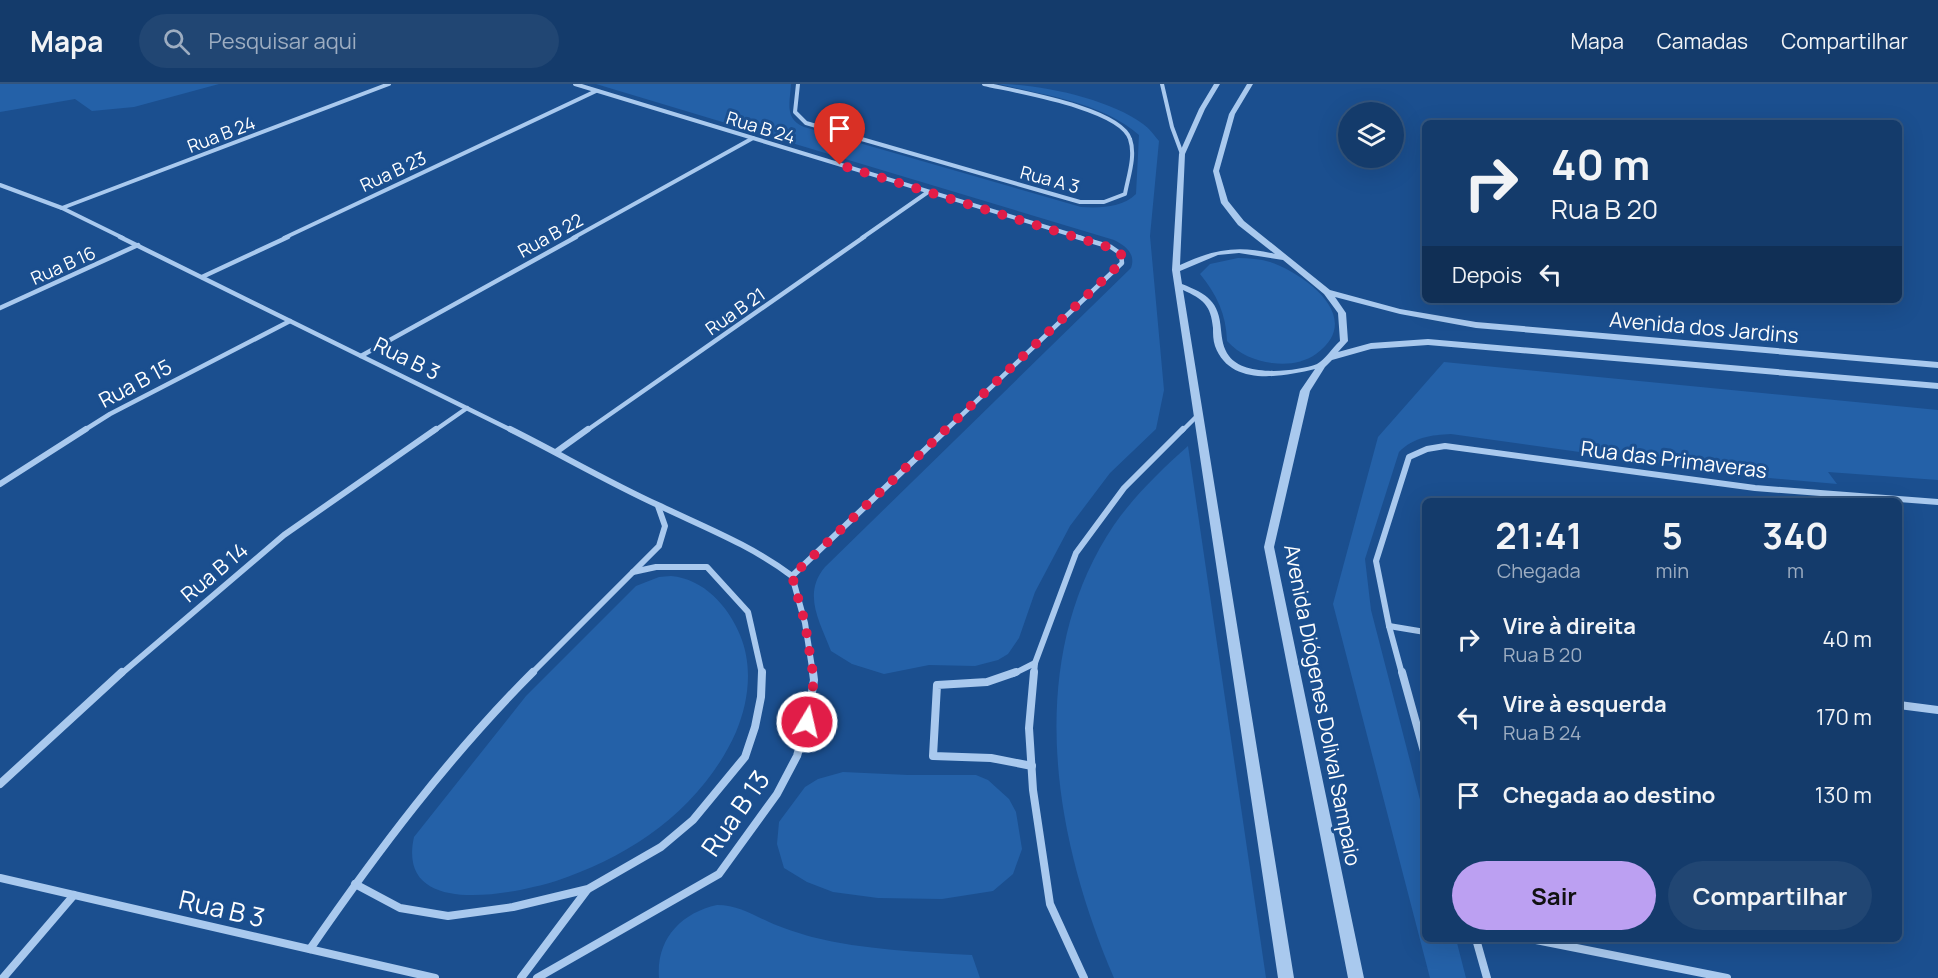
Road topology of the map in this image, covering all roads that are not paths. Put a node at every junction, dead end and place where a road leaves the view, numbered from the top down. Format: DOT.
graph roads {
  1 [pos="389,84"];
  2 [pos="575,84"];
  3 [pos="798,84"];
  4 [pos="984,84"];
  5 [pos="1162,84"];
  6 [pos="1217,84"];
  7 [pos="1250,84"];
  8 [pos="596,90"];
  9 [pos="753,138"];
  10 [pos="1182,154"];
  11 [pos="0,185"];
  12 [pos="9,188"];
  13 [pos="0,192"];
  14 [pos="928,192"];
  15 [pos="62,208"];
  16 [pos="138,245"];
  17 [pos="1286,259"];
  18 [pos="1176,270"];
  19 [pos="202,277"];
  20 [pos="1178,285"];
  21 [pos="1327,292"];
  22 [pos="0,308"];
  23 [pos="290,321"];
  24 [pos="361,356"];
  25 [pos="1325,361"];
  26 [pos="1938,365"];
  27 [pos="1938,386"];
  28 [pos="467,408"];
  29 [pos="1198,415"];
  30 [pos="556,452"];
  31 [pos="0,484"];
  32 [pos="1886,498"];
  33 [pos="1902,499"];
  34 [pos="1938,502"];
  35 [pos="658,505"];
  36 [pos="633,572"];
  37 [pos="792,576"];
  38 [pos="1389,626"];
  39 [pos="1422,632"];
  40 [pos="1035,663"];
  41 [pos="1902,705"];
  42 [pos="1938,710"];
  43 [pos="1422,744"];
  44 [pos="1032,766"];
  45 [pos="0,784"];
  46 [pos="0,878"];
  47 [pos="355,884"];
  48 [pos="588,889"];
  49 [pos="74,895"];
  50 [pos="1477,942"];
  51 [pos="1546,942"];
  52 [pos="310,949"];
  53 [pos="3,978"];
  54 [pos="435,978"];
  55 [pos="521,978"];
  56 [pos="537,978"];
  57 [pos="1084,978"];
  58 [pos="1286,978"];
  59 [pos="1356,978"];
  60 [pos="1487,978"];
  61 [pos="1727,978"];
  1 -- 15 [label="street, Rua B 24"];
  2 -- 8 [label="street, Rua B 24"];
  3 -- 4 [label="street, Rua A 3"];
  5 -- 10 [label="street"];
  6 -- 10 [label="street"];
  7 -- 17 [label="street, Avenida Diógenes Dolival Sampaio"];
  8 -- 9 [label="street, Rua B 24"];
  8 -- 19 [label="street, Rua B 23"];
  9 -- 14 [label="street, Rua B 24"];
  9 -- 24 [label="street, Rua B 22"];
  10 -- 18 [label="street"];
  11 -- 12 [label="street, Rua B 3"];
  12 -- 13 [label="street"];
  12 -- 15 [label="street, Rua B 3"];
  14 -- 30 [label="street, Rua B 21"];
  14 -- 37 [label="street, Rua B 24"];
  15 -- 16 [label="street, Rua B 3"];
  16 -- 19 [label="street, Rua B 3"];
  16 -- 22 [label="street, Rua B 16"];
  17 -- 18 [label="street"];
  17 -- 21 [label="street, Avenida Diógenes Dolival Sampaio"];
  18 -- 20 [label="street"];
  19 -- 23 [label="street, Rua B 3"];
  20 -- 25 [label="street, Avenida dos Jardins"];
  20 -- 29 [label="street"];
  21 -- 25 [label="street, Avenida Diógenes Dolival Sampaio"];
  21 -- 26 [label="street, Avenida dos Jardins"];
  23 -- 24 [label="street, Rua B 3"];
  23 -- 31 [label="street, Rua B 15"];
  24 -- 28 [label="street, Rua B 3"];
  25 -- 27 [label="street, Avenida dos Jardins"];
  25 -- 59 [label="street, Avenida Diógenes Dolival Sampaio"];
  28 -- 30 [label="street, Rua B 3"];
  28 -- 45 [label="street, Rua B 14"];
  29 -- 40 [label="street"];
  29 -- 58 [label="street"];
  30 -- 35 [label="street, Rua B 3"];
  32 -- 38 [label="street, Rua das Primaveras"];
  33 -- 34 [label="street, Rua das Primaveras"];
  35 -- 36 [label="street"];
  35 -- 37 [label="street, Rua B 3"];
  36 -- 47 [label="street"];
  36 -- 48 [label="street, Rua B 13"];
  37 -- 56 [label="street, Rua B 13"];
  38 -- 39 [label="street"];
  38 -- 43 [label="street"];
  40 -- 44 [label="street"];
  40 -- 44 [label="street"];
  41 -- 42 [label="street"];
  44 -- 57 [label="street"];
  46 -- 49 [label="street, Rua B 3"];
  47 -- 48 [label="street, Rua B 13"];
  47 -- 52 [label="street"];
  48 -- 55 [label="street, Rua B 13"];
  49 -- 52 [label="street, Rua B 3"];
  49 -- 53 [label="street"];
  50 -- 60 [label="street"];
  51 -- 61 [label="street"];
  52 -- 54 [label="street, Rua B 3"];
}
